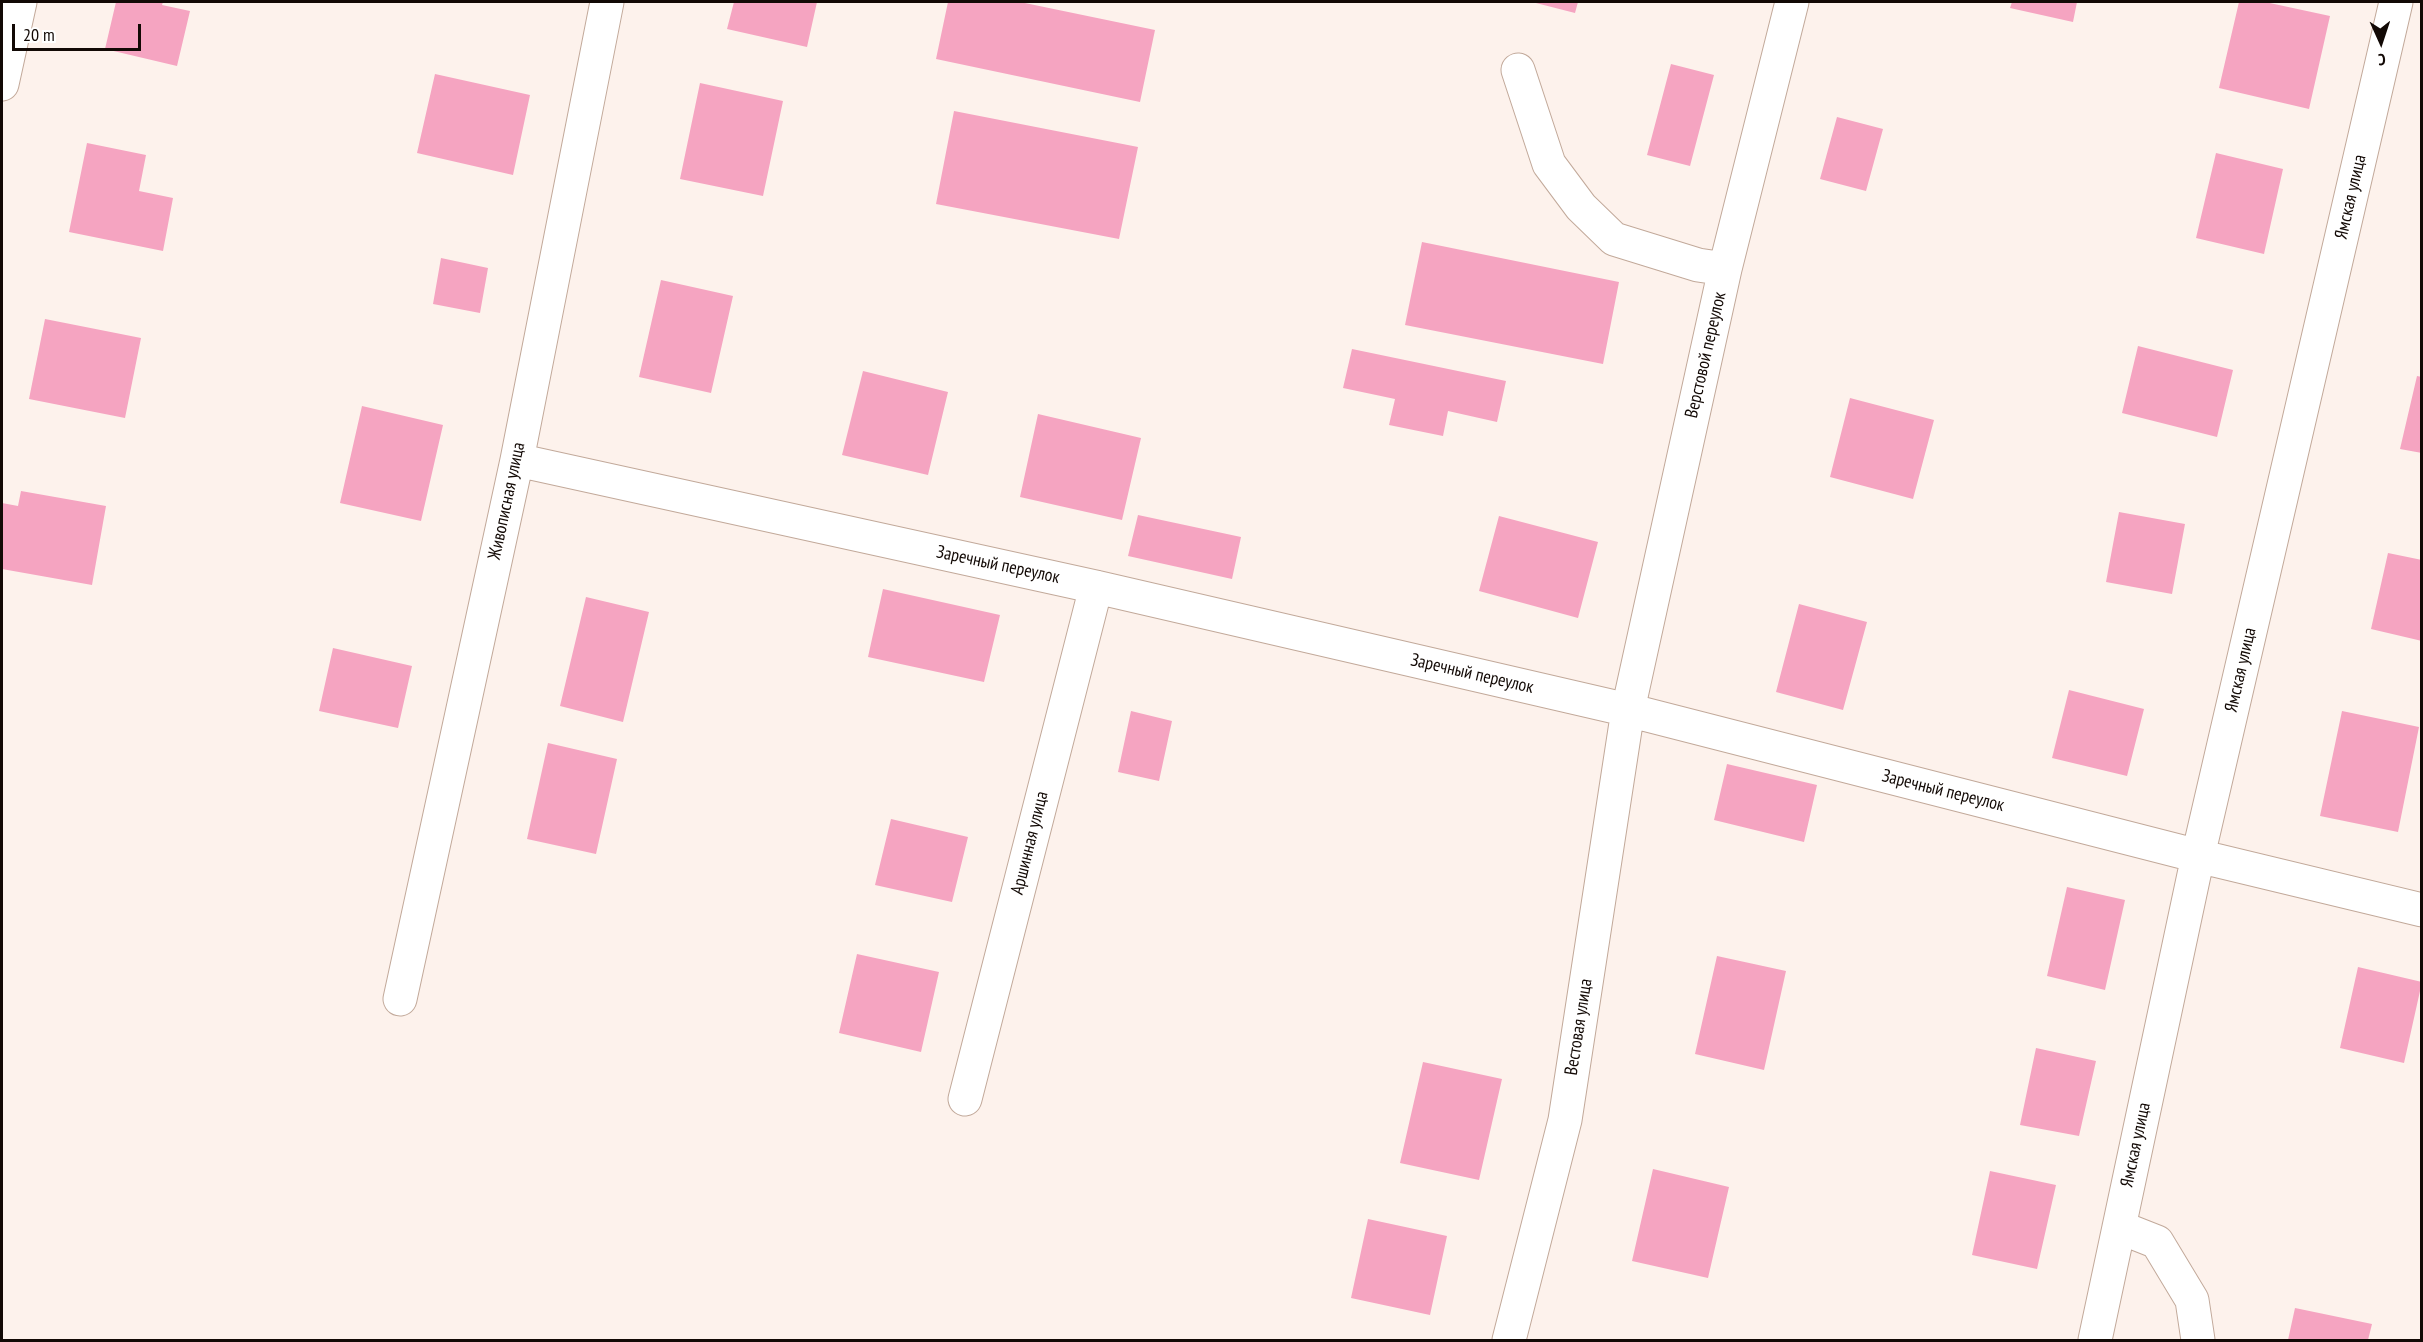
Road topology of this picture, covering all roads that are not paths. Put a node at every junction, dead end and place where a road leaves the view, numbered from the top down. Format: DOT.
graph roads {
  1 [pos="20,2"];
  2 [pos="607,2"];
  3 [pos="1792,2"];
  4 [pos="2396,2"];
  5 [pos="1518,70"];
  6 [pos="2,84"];
  7 [pos="1725,269"];
  8 [pos="516,459"];
  9 [pos="1096,587"];
  10 [pos="1628,710"];
  11 [pos="2198,855"];
  12 [pos="2421,910"];
  13 [pos="400,999"];
  14 [pos="965,1099"];
  15 [pos="2119,1227"];
  16 [pos="1509,1341"];
  17 [pos="2095,1341"];
  18 [pos="2198,1341"];
  1 -- 6 [label="street"];
  2 -- 8 [label="street, Живописная улица"];
  3 -- 7 [label="street, Верстовой переулок"];
  4 -- 11 [label="street, Ямская улица"];
  5 -- 7 [label="street"];
  7 -- 10 [label="street, Верстовой переулок"];
  8 -- 9 [label="street, Заречный переулок"];
  8 -- 13 [label="street, Живописная улица"];
  9 -- 10 [label="street, Заречный переулок"];
  9 -- 14 [label="street, Аршинная улица"];
  10 -- 11 [label="street, Заречный переулок"];
  10 -- 16 [label="street, Вестовая улица"];
  11 -- 12 [label="street, Заречный переулок"];
  11 -- 15 [label="street, Ямская улица"];
  15 -- 17 [label="street, Ямская улица"];
  15 -- 18 [label="street"];
}
